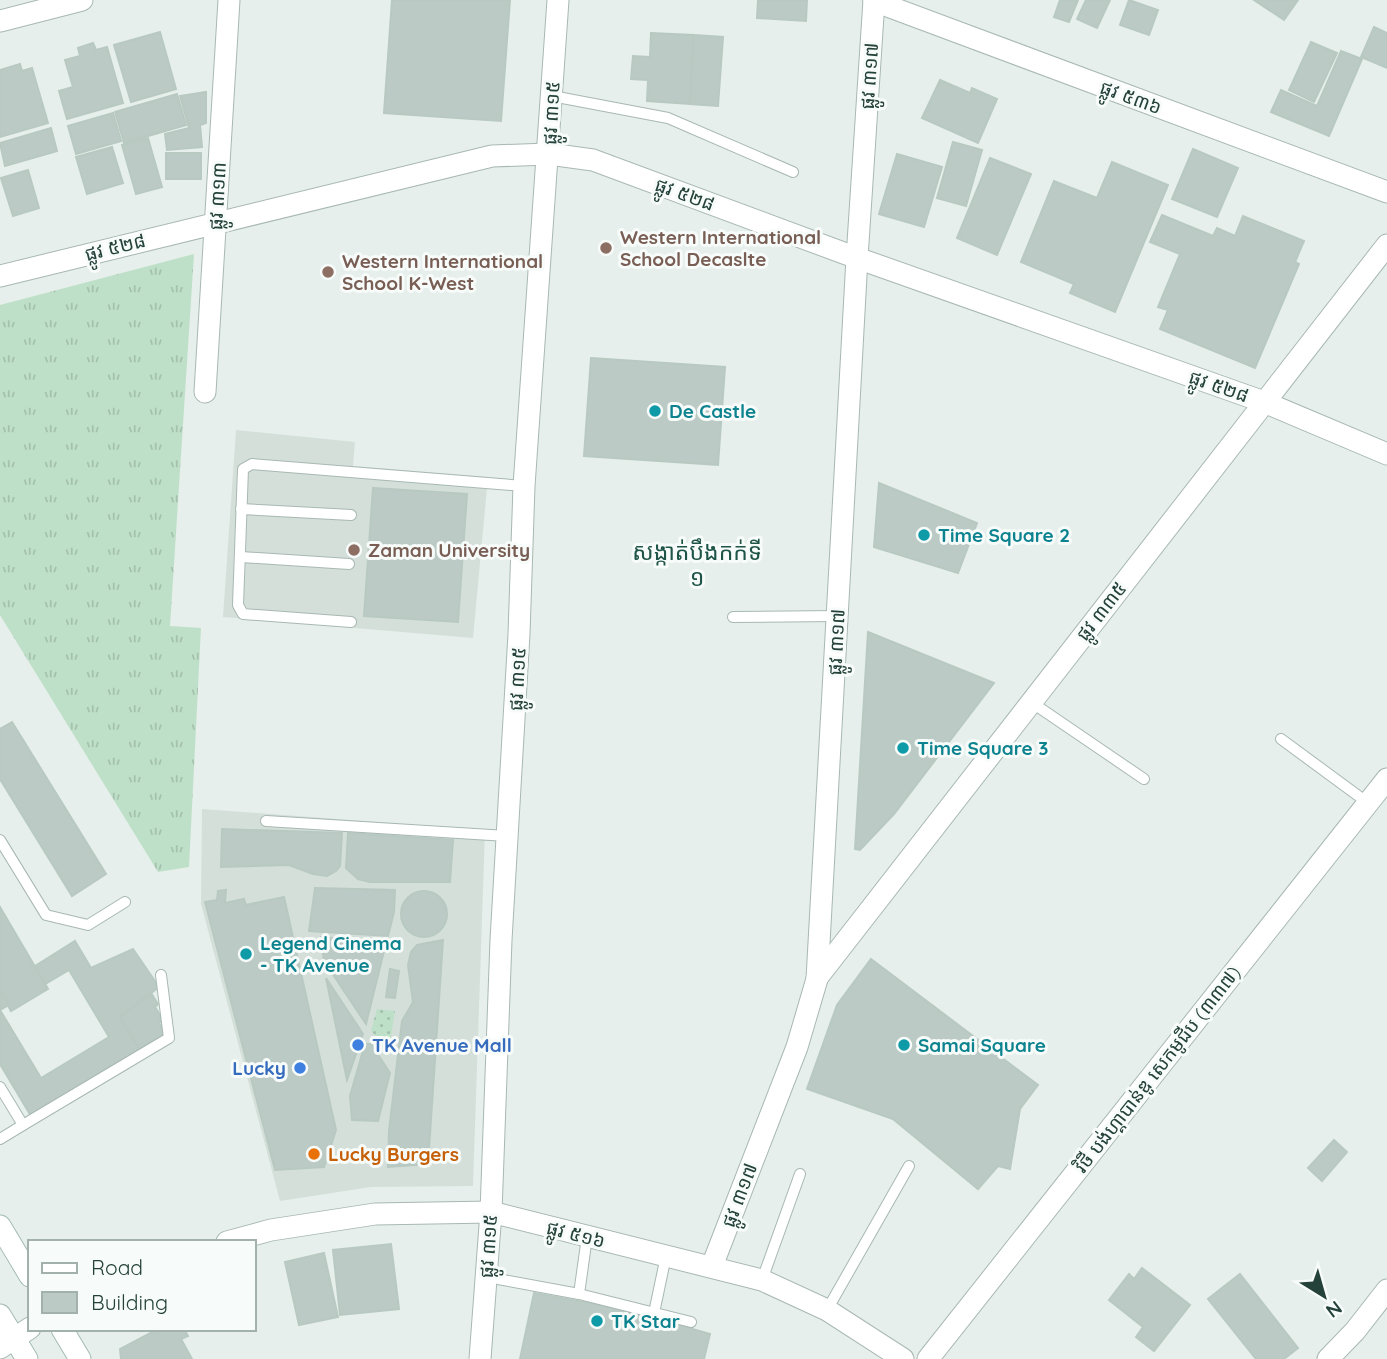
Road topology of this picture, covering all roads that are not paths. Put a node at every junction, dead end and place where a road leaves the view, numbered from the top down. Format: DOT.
graph roads {
  1 [pos="82,0"];
  2 [pos="229,0"];
  3 [pos="558,0"];
  4 [pos="874,1"];
  5 [pos="0,21"];
  6 [pos="552,96"];
  7 [pos="549,154"];
  8 [pos="793,172"];
  9 [pos="1387,192"];
  10 [pos="215,223"];
  11 [pos="1387,245"];
  12 [pos="857,258"];
  13 [pos="0,276"];
  14 [pos="205,391"];
  15 [pos="1264,402"];
  16 [pos="1387,454"];
  17 [pos="524,486"];
  18 [pos="241,509"];
  19 [pos="351,515"];
  20 [pos="241,557"];
  21 [pos="349,564"];
  22 [pos="837,616"];
  23 [pos="733,617"];
  24 [pos="351,622"];
  25 [pos="1030,702"];
  26 [pos="1281,739"];
  27 [pos="1144,779"];
  28 [pos="1387,779"];
  29 [pos="1368,803"];
  30 [pos="266,821"];
  31 [pos="507,836"];
  32 [pos="0,840"];
  33 [pos="125,902"];
  34 [pos="161,975"];
  35 [pos="817,979"];
  36 [pos="0,1087"];
  37 [pos="23,1125"];
  38 [pos="0,1139"];
  39 [pos="909,1166"];
  40 [pos="800,1174"];
  41 [pos="491,1212"];
  42 [pos="0,1226"];
  43 [pos="587,1237"];
  44 [pos="235,1240"];
  45 [pos="666,1256"];
  46 [pos="712,1266"];
  47 [pos="28,1273"];
  48 [pos="498,1279"];
  49 [pos="762,1280"];
  50 [pos="1387,1290"];
  51 [pos="579,1294"];
  52 [pos="827,1310"];
  53 [pos="654,1313"];
  54 [pos="0,1315"];
  55 [pos="691,1322"];
  56 [pos="63,1331"];
  57 [pos="15,1338"];
  58 [pos="27,1359"];
  59 [pos="80,1359"];
  60 [pos="480,1359"];
  61 [pos="903,1359"];
  62 [pos="928,1359"];
  63 [pos="1328,1359"];
  1 -- 5 [label="street"];
  2 -- 10 [label="street, ផ្លូវ ៣១៣"];
  3 -- 6 [label="street, ផ្លូវ ៣១៥"];
  4 -- 9 [label="street, ផ្លូវ ៥៣៦"];
  4 -- 12 [label="street, ផ្លូវ ៣១៧"];
  6 -- 7 [label="street, ផ្លូវ ៣១៥"];
  6 -- 8 [label="lane"];
  7 -- 10 [label="street, ផ្លូវ ៥២៨"];
  7 -- 12 [label="street, ផ្លូវ ៥២៨"];
  7 -- 17 [label="street, ផ្លូវ ៣១៥"];
  10 -- 13 [label="street, ផ្លូវ ៥២៨"];
  10 -- 14 [label="street, ផ្លូវ ៣១៣"];
  11 -- 15 [label="street, ផ្លូវ ៣៣៥"];
  12 -- 15 [label="street, ផ្លូវ ៥២៨"];
  12 -- 22 [label="street, ផ្លូវ ៣១៧"];
  15 -- 16 [label="street, ផ្លូវ ៥២៨"];
  15 -- 25 [label="street, ផ្លូវ ៣៣៥"];
  17 -- 18 [label="lane"];
  17 -- 31 [label="street, ផ្លូវ ៣១៥"];
  18 -- 19 [label="lane"];
  18 -- 20 [label="lane"];
  20 -- 21 [label="lane"];
  20 -- 24 [label="lane"];
  22 -- 23 [label="lane"];
  22 -- 35 [label="street, ផ្លូវ ៣១៧"];
  25 -- 27 [label="lane"];
  25 -- 35 [label="street, ផ្លូវ ៣៣៥"];
  26 -- 29 [label="lane"];
  28 -- 29 [label="street, វិថី បង់ហ្គាបាន់ឌូ សេកមូជីប (៣៣៧)"];
  29 -- 62 [label="street, វិថី បង់ហ្គាបាន់ឌូ សេកមូជីប (៣៣៧)"];
  30 -- 31 [label="lane"];
  31 -- 41 [label="street, ផ្លូវ ៣១៥"];
  32 -- 33 [label="lane"];
  34 -- 37 [label="lane"];
  35 -- 46 [label="street, ផ្លូវ ៣១៧"];
  36 -- 37 [label="lane"];
  37 -- 38 [label="lane"];
  39 -- 52 [label="lane"];
  40 -- 49 [label="lane"];
  41 -- 43 [label="street, ផ្លូវ ៥១៦"];
  41 -- 44 [label="street, ផ្លូវ ៥១៦"];
  41 -- 60 [label="street, ផ្លូវ ៣១៥"];
  42 -- 47 [label="street"];
  43 -- 45 [label="street, ផ្លូវ ៥១៦"];
  43 -- 51 [label="lane"];
  45 -- 46 [label="street, ផ្លូវ ៥១៦"];
  45 -- 53 [label="lane"];
  46 -- 49 [label="street, ផ្លូវ ៥១៦"];
  48 -- 51 [label="lane"];
  49 -- 52 [label="street, ផ្លូវ ៥១៦"];
  50 -- 63 [label="street"];
  51 -- 53 [label="lane"];
  52 -- 61 [label="street, ផ្លូវ ៥១៦"];
  53 -- 55 [label="lane"];
  54 -- 57 [label="street"];
  56 -- 59 [label="street"];
  57 -- 58 [label="street"];
}
